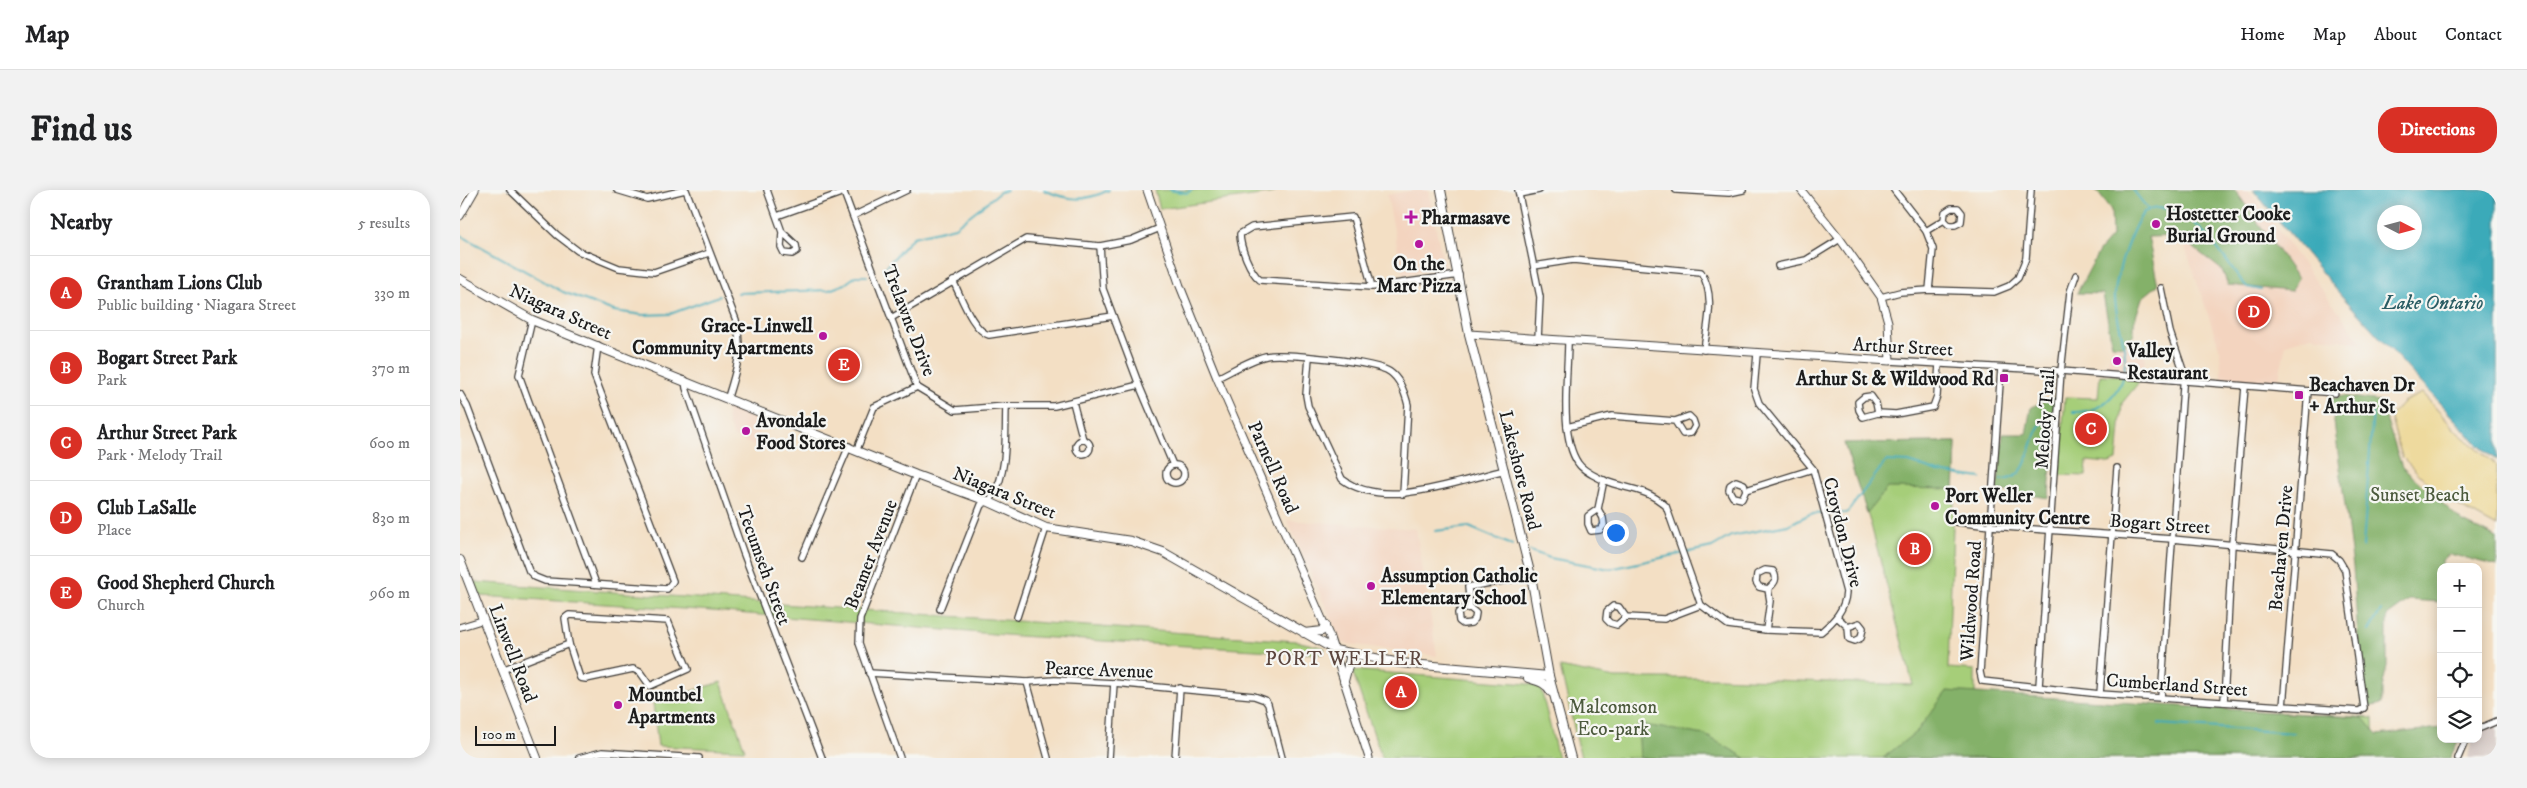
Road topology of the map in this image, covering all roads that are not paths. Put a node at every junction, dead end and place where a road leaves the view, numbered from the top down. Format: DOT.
graph roads {
  1 [pos="510,190"];
  2 [pos="617,190"];
  3 [pos="686,190"];
  4 [pos="766,190"];
  5 [pos="906,190"];
  6 [pos="1147,190"];
  7 [pos="1441,190"];
  8 [pos="1539,190"];
  9 [pos="1676,190"];
  10 [pos="1743,190"];
  11 [pos="1802,190"];
  12 [pos="1894,190"];
  13 [pos="2031,190"];
  14 [pos="473,191"];
  15 [pos="844,191"];
  16 [pos="1518,192"];
  17 [pos="460,216"];
  18 [pos="777,216"];
  19 [pos="853,216"];
  20 [pos="1944,220"];
  21 [pos="1160,228"];
  22 [pos="782,232"];
  23 [pos="1926,232"];
  24 [pos="1840,239"];
  25 [pos="1100,246"];
  26 [pos="709,253"];
  27 [pos="1534,266"];
  28 [pos="1778,266"];
  29 [pos="1459,274"];
  30 [pos="2076,275"];
  31 [pos="460,279"];
  32 [pos="953,282"];
  33 [pos="1372,287"];
  34 [pos="2161,288"];
  35 [pos="1930,290"];
  36 [pos="1881,297"];
  37 [pos="1113,316"];
  38 [pos="892,317"];
  39 [pos="532,320"];
  40 [pos="1469,334"];
  41 [pos="1538,339"];
  42 [pos="1568,341"];
  43 [pos="598,345"];
  44 [pos="1704,350"];
  45 [pos="1757,354"];
  46 [pos="1309,357"];
  47 [pos="1890,361"];
  48 [pos="1939,364"];
  49 [pos="2001,368"];
  50 [pos="2061,372"];
  51 [pos="1216,378"];
  52 [pos="685,380"];
  53 [pos="2184,382"];
  54 [pos="1139,385"];
  55 [pos="2245,387"];
  56 [pos="917,388"];
  57 [pos="2308,391"];
  58 [pos="2335,393"];
  59 [pos="460,394"];
  60 [pos="728,397"];
  61 [pos="1073,402"];
  62 [pos="1006,406"];
  63 [pos="1878,413"];
  64 [pos="1675,421"];
  65 [pos="1567,427"];
  66 [pos="1083,440"];
  67 [pos="853,448"];
  68 [pos="1173,465"];
  69 [pos="2117,468"];
  70 [pos="1813,469"];
  71 [pos="1505,470"];
  72 [pos="916,475"];
  73 [pos="1604,480"];
  74 [pos="1746,490"];
  75 [pos="1403,494"];
  76 [pos="987,501"];
  77 [pos="1598,509"];
  78 [pos="1956,522"];
  79 [pos="1990,526"];
  80 [pos="1046,528"];
  81 [pos="2052,530"];
  82 [pos="2111,535"];
  83 [pos="2172,539"];
  84 [pos="2232,544"];
  85 [pos="2294,550"];
  86 [pos="802,557"];
  87 [pos="460,560"];
  88 [pos="1531,576"];
  89 [pos="596,584"];
  90 [pos="1768,589"];
  91 [pos="1701,606"];
  92 [pos="1470,608"];
  93 [pos="940,609"];
  94 [pos="1017,617"];
  95 [pos="1626,617"];
  96 [pos="1838,618"];
  97 [pos="483,620"];
  98 [pos="1325,625"];
  99 [pos="1848,627"];
  100 [pos="460,628"];
  101 [pos="1766,630"];
  102 [pos="1302,633"];
  103 [pos="569,644"];
  104 [pos="1335,650"];
  105 [pos="1350,655"];
  106 [pos="502,670"];
  107 [pos="869,673"];
  108 [pos="1514,674"];
  109 [pos="1549,676"];
  110 [pos="1344,681"];
  111 [pos="1027,682"];
  112 [pos="1987,682"];
  113 [pos="1114,683"];
  114 [pos="2039,686"];
  115 [pos="1180,688"];
  116 [pos="2100,694"];
  117 [pos="2161,698"];
  118 [pos="1555,701"];
  119 [pos="2224,702"];
  120 [pos="2282,707"];
  121 [pos="2364,708"];
  122 [pos="2497,721"];
  123 [pos="2482,727"];
  124 [pos="2464,743"];
  125 [pos="623,755"];
  126 [pos="537,758"];
  127 [pos="579,758"];
  128 [pos="699,758"];
  129 [pos="822,758"];
  130 [pos="900,758"];
  131 [pos="1048,758"];
  132 [pos="1109,758"];
  133 [pos="1175,758"];
  134 [pos="1282,758"];
  135 [pos="1369,758"];
  136 [pos="1570,758"];
  137 [pos="2458,758"];
  1 -- 26 [label="street"];
  2 -- 3 [label="street"];
  3 -- 26 [label="street"];
  4 -- 18 [label="street"];
  5 -- 19 [label="street"];
  6 -- 21 [label="street, Parnell Road"];
  7 -- 29 [label="main road, Lakeshore Road"];
  8 -- 16 [label="street"];
  9 -- 10 [label="street"];
  11 -- 24 [label="street"];
  12 -- 23 [label="street"];
  13 -- 35 [label="street"];
  14 -- 17 [label="street"];
  15 -- 18 [label="street"];
  15 -- 19 [label="street, Trelawne Drive"];
  16 -- 27 [label="street"];
  18 -- 22 [label="street"];
  19 -- 38 [label="street, Trelawne Drive"];
  20 -- 23 [label="street"];
  21 -- 25 [label="street"];
  21 -- 51 [label="street, Parnell Road"];
  23 -- 35 [label="street"];
  24 -- 28 [label="street"];
  24 -- 36 [label="street"];
  25 -- 32 [label="street"];
  25 -- 37 [label="street"];
  26 -- 60 [label="street"];
  27 -- 41 [label="street"];
  27 -- 44 [label="street"];
  29 -- 33 [label="street"];
  29 -- 40 [label="main road, Lakeshore Road"];
  30 -- 50 [label="street, Melody Trail"];
  31 -- 39 [label="main road, Niagara Street"];
  32 -- 37 [label="street"];
  32 -- 38 [label="street"];
  33 -- 33 [label="street"];
  34 -- 53 [label="street"];
  35 -- 36 [label="street"];
  36 -- 47 [label="street"];
  37 -- 54 [label="street"];
  38 -- 56 [label="street, Trelawne Drive"];
  39 -- 43 [label="main road, Niagara Street"];
  39 -- 89 [label="street"];
  40 -- 41 [label="street, Arthur Street"];
  40 -- 71 [label="main road, Lakeshore Road"];
  41 -- 42 [label="street, Arthur Street"];
  42 -- 44 [label="street, Arthur Street"];
  42 -- 65 [label="street"];
  43 -- 52 [label="main road, Niagara Street"];
  43 -- 89 [label="street"];
  44 -- 45 [label="street, Arthur Street"];
  45 -- 47 [label="street, Arthur Street"];
  45 -- 70 [label="street, Croydon Drive"];
  46 -- 51 [label="street"];
  46 -- 75 [label="street"];
  46 -- 75 [label="street"];
  47 -- 48 [label="street, Arthur Street"];
  48 -- 49 [label="street, Arthur Street"];
  48 -- 63 [label="street"];
  49 -- 50 [label="street, Arthur Street"];
  49 -- 79 [label="street, Wildwood Road"];
  50 -- 53 [label="street, Arthur Street"];
  50 -- 81 [label="street, Melody Trail"];
  51 -- 98 [label="street, Parnell Road"];
  52 -- 60 [label="main road, Niagara Street"];
  52 -- 129 [label="street, Tecumseh Street"];
  53 -- 55 [label="street, Arthur Street"];
  53 -- 83 [label="street"];
  54 -- 61 [label="street, Trelawne Drive"];
  54 -- 68 [label="street"];
  55 -- 57 [label="street, Arthur Street"];
  55 -- 84 [label="street"];
  56 -- 62 [label="street, Trelawne Drive"];
  56 -- 67 [label="street"];
  57 -- 58 [label="street, Arthur Street"];
  57 -- 85 [label="street, Beachaven Drive"];
  59 -- 89 [label="street"];
  60 -- 67 [label="main road, Niagara Street"];
  61 -- 62 [label="street, Trelawne Drive"];
  61 -- 66 [label="street"];
  62 -- 76 [label="street"];
  64 -- 65 [label="street"];
  65 -- 73 [label="street"];
  67 -- 72 [label="main road, Niagara Street"];
  67 -- 86 [label="street"];
  69 -- 82 [label="street"];
  70 -- 74 [label="street"];
  70 -- 96 [label="street, Croydon Drive"];
  71 -- 75 [label="street"];
  71 -- 88 [label="main road, Lakeshore Road"];
  72 -- 76 [label="main road, Niagara Street"];
  72 -- 107 [label="street, Beamer Avenue"];
  73 -- 77 [label="street"];
  73 -- 91 [label="street"];
  76 -- 80 [label="main road, Niagara Street"];
  76 -- 93 [label="street"];
  78 -- 79 [label="street, Bogart Street"];
  79 -- 81 [label="street, Bogart Street"];
  79 -- 112 [label="street, Wildwood Road"];
  80 -- 94 [label="street"];
  80 -- 102 [label="main road, Niagara Street"];
  81 -- 82 [label="street, Bogart Street"];
  81 -- 114 [label="street, Melody Trail"];
  82 -- 83 [label="street, Bogart Street"];
  82 -- 116 [label="street"];
  83 -- 84 [label="street, Bogart Street"];
  83 -- 117 [label="street"];
  84 -- 85 [label="street, Bogart Street"];
  84 -- 119 [label="street"];
  85 -- 120 [label="street, Beachaven Drive"];
  85 -- 121 [label="street, Bogart Street"];
  87 -- 97 [label="main road, Linwell Road"];
  88 -- 92 [label="street"];
  88 -- 109 [label="main road, Lakeshore Road"];
  90 -- 101 [label="street"];
  91 -- 95 [label="street"];
  91 -- 101 [label="street"];
  96 -- 99 [label="street"];
  96 -- 101 [label="street"];
  97 -- 100 [label="street"];
  97 -- 106 [label="main road, Linwell Road"];
  98 -- 102 [label="main road"];
  98 -- 104 [label="street, Parnell Road"];
  102 -- 104 [label="main road, Niagara Street"];
  103 -- 103 [label="street"];
  103 -- 106 [label="street"];
  104 -- 105 [label="main road, Niagara Street"];
  104 -- 110 [label="street, Parnell Road"];
  105 -- 108 [label="main road, Niagara Street"];
  105 -- 110 [label="main road"];
  106 -- 126 [label="main road, Linwell Road"];
  107 -- 111 [label="street, Pearce Avenue"];
  107 -- 130 [label="street, Beamer Avenue"];
  108 -- 109 [label="main road, Niagara Street"];
  108 -- 118 [label="main road"];
  109 -- 118 [label="main road, Lakeshore Road"];
  110 -- 135 [label="street, Parnell Road"];
  111 -- 113 [label="street, Pearce Avenue"];
  111 -- 131 [label="street"];
  112 -- 114 [label="street, Cumberland Street"];
  113 -- 115 [label="street, Pearce Avenue"];
  113 -- 132 [label="street"];
  114 -- 116 [label="street, Cumberland Street"];
  115 -- 133 [label="street"];
  115 -- 134 [label="street, Pearce Avenue"];
  116 -- 117 [label="street, Cumberland Street"];
  117 -- 119 [label="street, Cumberland Street"];
  118 -- 136 [label="main road, Lakeshore Road"];
  119 -- 120 [label="street, Cumberland Street"];
  120 -- 121 [label="street, Cumberland Street"];
  122 -- 123 [label="street"];
  124 -- 137 [label="street"];
  125 -- 127 [label="street"];
  125 -- 128 [label="street"];
}
